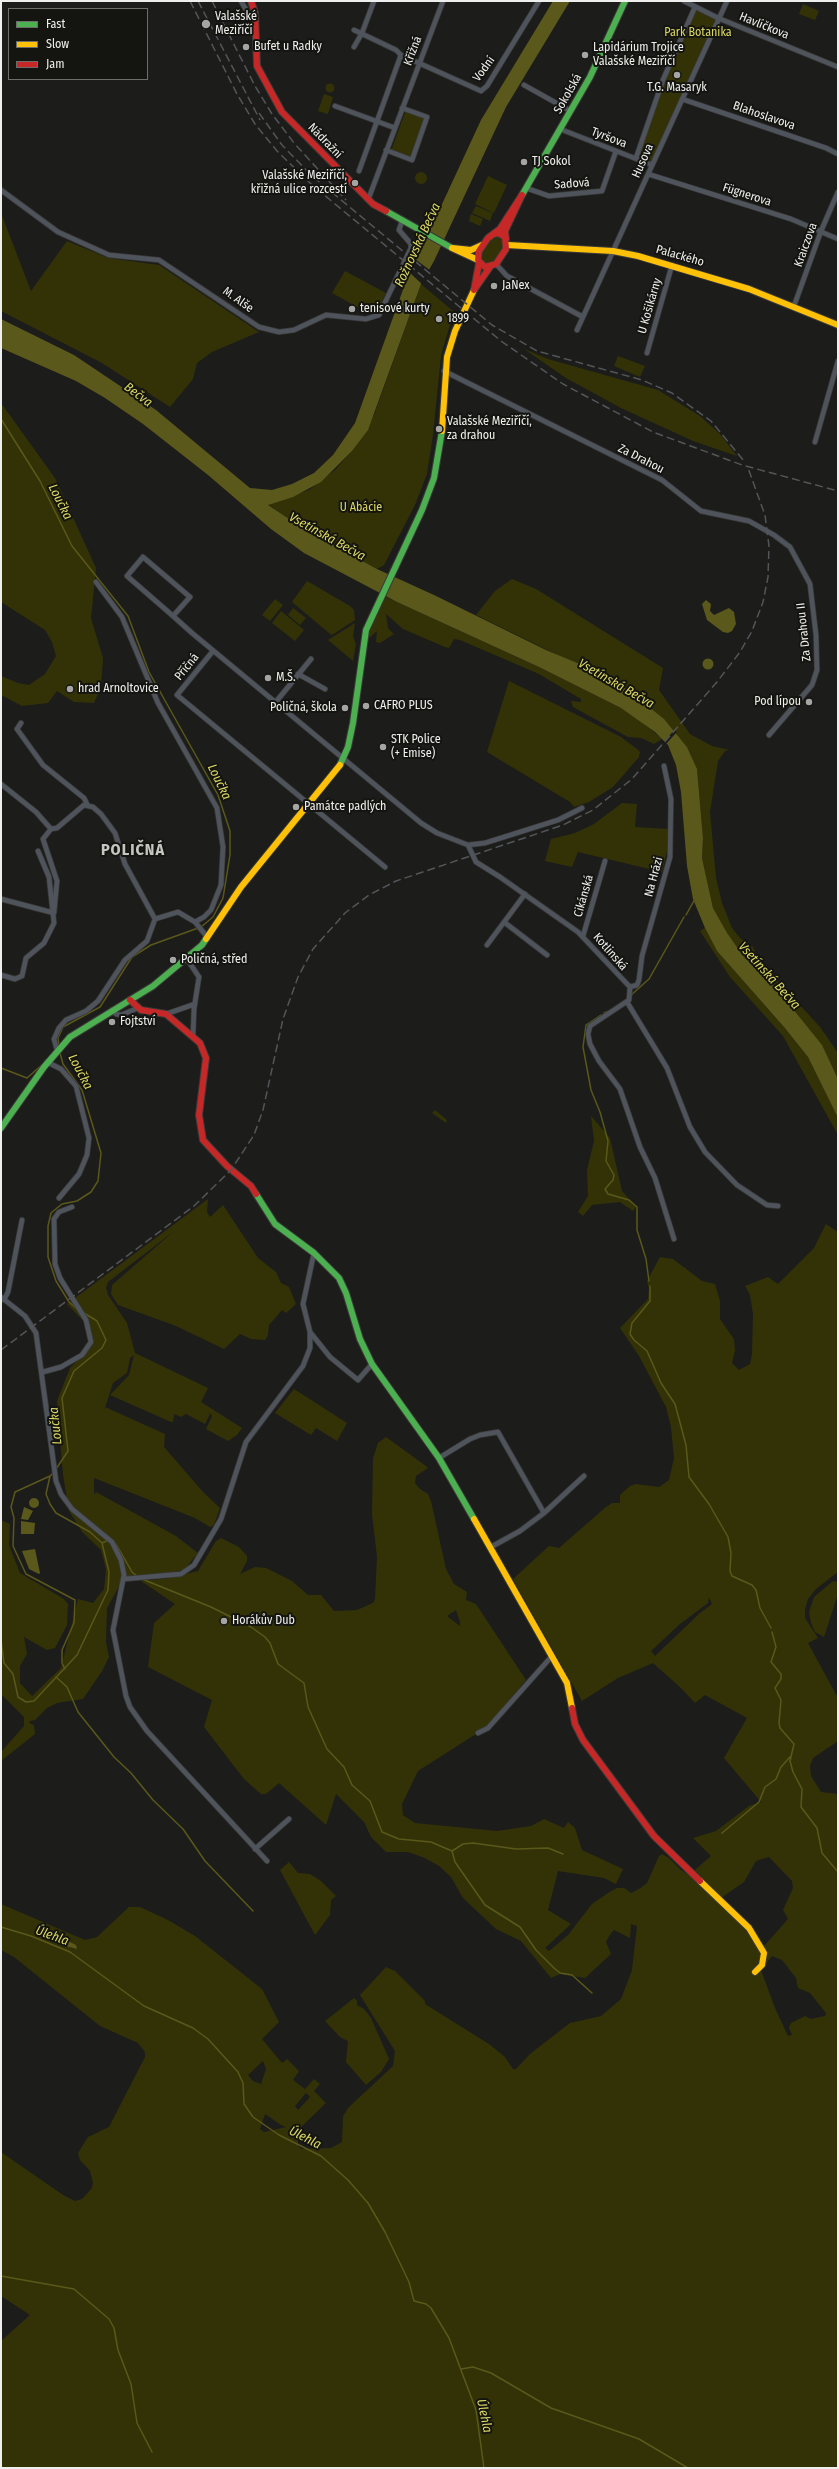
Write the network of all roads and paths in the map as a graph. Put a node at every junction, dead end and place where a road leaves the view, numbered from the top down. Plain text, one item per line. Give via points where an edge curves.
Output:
1 (241, 1) edge
2 (251, 1) edge
3 (374, 1) edge
4 (443, 1) edge
5 (539, 1) edge
6 (625, 1) edge
7 (684, 1) edge
8 (727, 1) edge
9 (695, 6) junction
10 (718, 18) junction
11 (256, 27) junction
12 (354, 30) dead end
13 (362, 33) junction
14 (354, 47) dead end
15 (401, 55) junction
16 (419, 63) junction
17 (838, 67) edge
18 (524, 85) dead end
19 (682, 99) junction
20 (335, 106) dead end
21 (402, 108) junction
22 (567, 109) dead end
23 (378, 122) junction
24 (395, 128) junction
25 (560, 129) junction
26 (386, 150) junction
27 (616, 151) junction
28 (838, 154) edge
29 (636, 158) junction
30 (652, 165) junction
31 (359, 170) dead end
32 (648, 174) junction
33 (526, 188) junction
34 (1, 190) edge
35 (838, 192) edge
36 (522, 195) junction
37 (368, 200) junction
38 (402, 221) junction
39 (821, 231) junction
40 (494, 234) junction
41 (838, 238) edge
42 (507, 242) junction
43 (483, 244) junction
44 (450, 247) junction
45 (613, 251) junction
46 (479, 261) junction
47 (672, 265) junction
48 (493, 266) junction
49 (474, 290) junction
50 (794, 306) junction
51 (583, 317) junction
52 (834, 325) edge
53 (577, 330) dead end
54 (647, 353) dead end
55 (838, 361) edge
56 (444, 371) junction
57 (815, 442) dead end
58 (809, 581) joint
59 (96, 582) dead end
60 (173, 616) junction
61 (213, 651) junction
62 (311, 658) dead end
63 (298, 674) junction
64 (325, 689) dead end
65 (275, 702) junction
66 (21, 723) dead end
67 (768, 736) dead end
68 (344, 759) junction
69 (664, 766) dead end
70 (1, 784) edge
71 (87, 804) junction
72 (310, 804) junction
73 (582, 808) dead end
74 (51, 829) junction
75 (468, 845) junction
76 (38, 851) dead end
77 (605, 861) dead end
78 (385, 867) dead end
79 (525, 894) junction
80 (1, 899) edge
81 (54, 913) junction
82 (155, 919) junction
83 (504, 922) junction
84 (196, 924) junction
85 (583, 936) junction
86 (208, 938) junction
87 (487, 945) dead end
88 (547, 955) dead end
89 (187, 959) junction
90 (1, 975) edge
91 (630, 987) junction
92 (130, 1000) junction
93 (627, 1002) junction
94 (195, 1004) junction
95 (138, 1008) junction
96 (112, 1010) junction
97 (166, 1014) junction
98 (193, 1036) junction
99 (57, 1050) junction
100 (47, 1062) junction
101 (1, 1128) edge
102 (59, 1198) dead end
103 (778, 1206) dead end
104 (72, 1207) dead end
105 (22, 1220) dead end
106 (674, 1239) dead end
107 (314, 1253) junction
108 (3, 1298) edge
109 (310, 1332) junction
110 (372, 1364) junction
111 (43, 1372) junction
112 (439, 1458) junction
113 (584, 1476) dead end
114 (544, 1512) junction
115 (491, 1547) junction
116 (124, 1579) junction
117 (552, 1656) junction
118 (478, 1733) dead end
119 (289, 1819) dead end
120 (255, 1849) junction
121 (267, 1861) dead end
122 (755, 1972) dead end

1 - 11 street
2 - 11 street, Nádražní
3 - 13 street
4 - 16 street, Křižná
5 - 16 street, Vodní via 484,90 474,89
6 - 25 street, Sokolská via 596,66
7 - 9 street, Havlíčkova
8 - 10 street, Husova
9 - 10 street, Havlíčkova
9 - 29 street via 663,80
10 - 17 street, Havlíčkova
10 - 19 street, Husova
11 - 37 street, Nádražní via 258,66 270,93 290,120
12 - 13 street
13 - 14 street
13 - 15 street
15 - 16 street
15 - 23 street
16 - 21 street, Křižná
18 - 22 street
19 - 28 street, Blahoslavova
19 - 30 street, Husova
20 - 23 street
21 - 24 street, Křižná
21 - 26 street via 427,117 412,160
23 - 24 street
23 - 31 street
24 - 26 street, Křižná
25 - 27 street, Tyršova
25 - 33 street, Sokolská
26 - 37 street, Křižná
27 - 29 street, Tyršova
27 - 33 street, Sadová via 602,191 549,196
29 - 30 street, Tyršova
30 - 32 street, Husova
32 - 39 street, Fügnerova
32 - 45 street, Husova
33 - 36 street, Sokolská
34 - 38 street, M. Alše via 58,232 108,255 159,260 259,327 279,332 294,330 326,315 338,314 366,319 379,315 411,248 399,230
35 - 39 street, Kraiczova
36 - 40 street, Sokolská via 503,225
36 - 42 street, Sokolská via 506,231
37 - 38 street, Nádražní
38 - 44 street, Nádražní
39 - 41 street, Fügnerova
39 - 50 street, Kraiczova
40 - 42 street via 501,234
40 - 43 street, Sokolská
42 - 45 street, Palackého
42 - 48 street, Sokolská via 503,256
43 - 44 street, Nádražní via 471,250
43 - 46 street, Sokolská via 478,254
44 - 46 street, Nádražní
45 - 47 street, Palackého
45 - 51 street, Husova
46 - 48 street via 483,266
46 - 49 street, Sokolská
47 - 50 street, Palackého
47 - 54 street, U Košikárny
48 - 49 street, Sokolská
48 - 51 street
49 - 56 street, Sokolská via 458,324
50 - 52 street, Palackého
51 - 53 street, Husova
55 - 57 street
56 - 58 street, Za Drahou via 662,480 701,511 744,519 768,530 790,547
56 - 68 street via 442,432 434,478 365,635 353,723
58 - 67 street, Za Drahou II via 817,643 816,678
59 - 84 street via 122,617 158,703 216,808 223,847 221,886 211,910
60 - 60 street via 127,576 143,557 190,597
60 - 61 street
61 - 65 street
61 - 72 street, Příčná via 178,695
62 - 63 street
63 - 64 street
63 - 65 street
65 - 68 street
66 - 71 street via 17,729 43,765 84,798
68 - 72 street
68 - 75 street via 425,826
69 - 91 street, Na Hrázi via 671,799 670,857 642,956 639,980 636,985
70 - 74 street via 36,812
71 - 74 street via 80,807 57,828
71 - 82 street via 101,814 115,833 125,864
72 - 78 street
72 - 86 street via 241,886
73 - 75 street via 558,820 485,843
74 - 81 street via 43,839 57,881
75 - 79 street, Kotlinská via 476,862
76 - 81 street via 49,877
77 - 85 street, Cikánská
79 - 83 street
79 - 85 street, Kotlinská
80 - 81 street
81 - 90 street via 54,923 50,932 44,943 26,958 22,976 15,979
82 - 84 street via 180,912
82 - 99 street via 147,941 126,960 98,1001 86,1011 66,1020 59,1028 54,1042
83 - 87 street
83 - 88 street
84 - 86 street
85 - 91 street, Kotlinská
86 - 89 street
89 - 92 street
89 - 94 street via 199,977
91 - 93 street, Kotlinská via 631,995
92 - 95 street
92 - 96 street
93 - 103 street via 667,1068 696,1138 719,1168 747,1192 768,1204
93 - 106 street, Kotlinská via 590,1026 590,1044 620,1089 640,1147 655,1178
94 - 97 street
94 - 98 street
95 - 96 street via 121,1015
95 - 97 street
96 - 99 street via 79,1030
97 - 98 street
98 - 107 street via 200,1043 206,1058 199,1115 203,1140 227,1166 251,1186 275,1224
99 - 100 street
100 - 101 street
100 - 102 street via 61,1069 76,1086 89,1138 87,1155 79,1174
104 - 111 street via 59,1212 54,1219 55,1264 60,1278 86,1320 91,1342 82,1355 61,1367
105 - 108 street via 8,1292
107 - 109 street via 303,1304
107 - 110 street via 339,1278 360,1339
108 - 111 street via 25,1316 34,1328
109 - 110 street via 330,1357 358,1380
109 - 116 street via 310,1348 303,1366 246,1442 221,1519 194,1565 177,1575
110 - 112 street
111 - 116 street via 56,1481 61,1494 72,1509 116,1546 123,1566
112 - 114 street via 475,1437 498,1432
112 - 115 street
113 - 114 street
114 - 115 street via 520,1531
115 - 117 street
116 - 120 street via 113,1630 130,1707 147,1731
117 - 118 street via 488,1728
117 - 122 street via 567,1683 575,1724 583,1740 654,1836 749,1928 764,1953 762,1965
119 - 120 street
120 - 121 street

